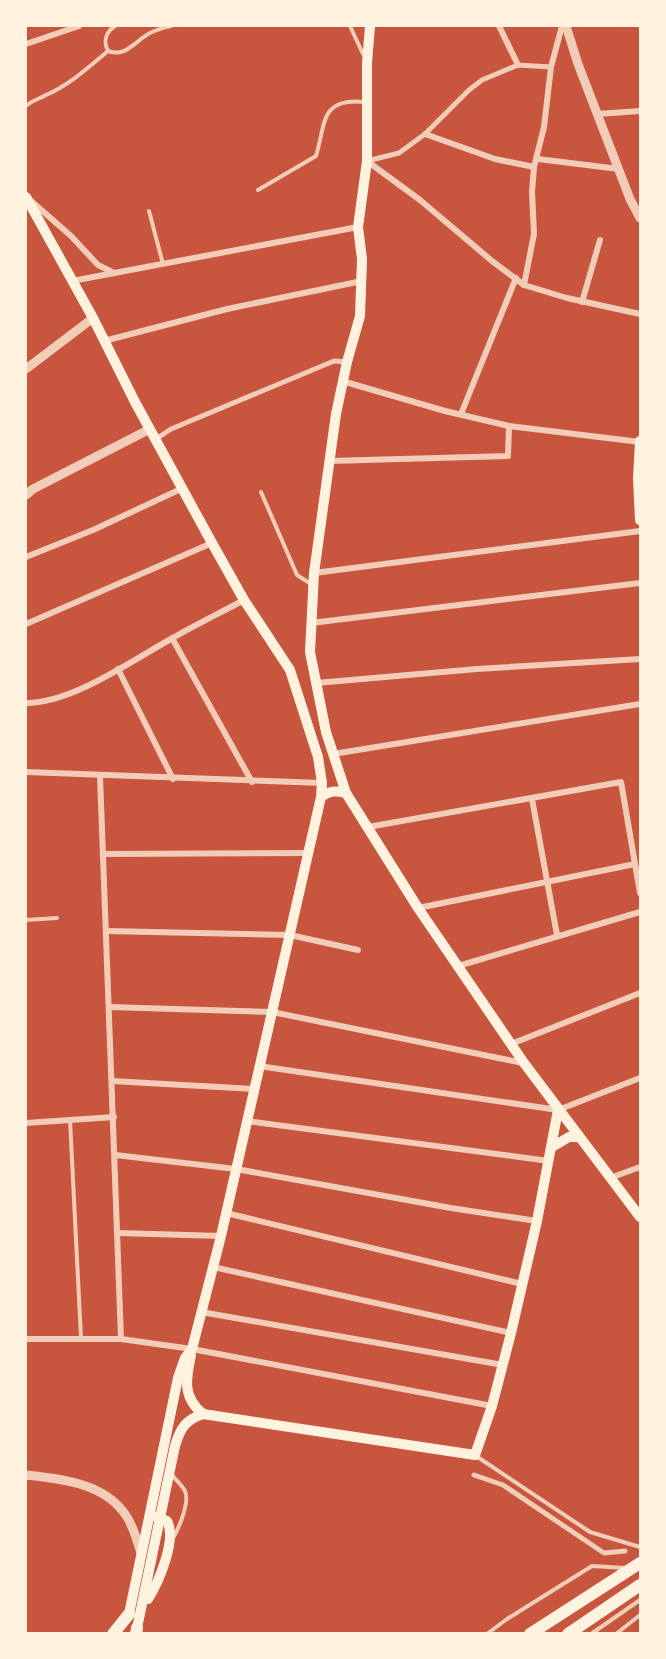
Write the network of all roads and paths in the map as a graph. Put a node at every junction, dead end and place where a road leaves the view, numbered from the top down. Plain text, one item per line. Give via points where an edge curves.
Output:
1 (79, 26) edge
2 (115, 26) edge
3 (171, 26) edge
4 (350, 26) edge
5 (370, 26) edge
6 (499, 26) edge
7 (564, 26) edge
8 (26, 44) edge
9 (108, 51) junction
10 (367, 63) junction
11 (518, 65) junction
12 (551, 67) junction
13 (367, 102) junction
14 (26, 105) edge
15 (640, 111) edge
16 (597, 114) junction
17 (425, 134) junction
18 (538, 159) junction
19 (367, 161) junction
20 (534, 167) junction
21 (619, 169) junction
22 (258, 190) dead end
23 (26, 196) edge
24 (149, 210) dead end
25 (640, 219) edge
26 (358, 227) junction
27 (600, 240) dead end
28 (163, 264) junction
29 (114, 273) junction
30 (516, 278) junction
31 (72, 281) junction
32 (362, 281) junction
33 (524, 285) junction
34 (582, 302) junction
35 (640, 314) edge
36 (93, 318) junction
37 (104, 341) junction
38 (347, 362) junction
39 (26, 369) edge
40 (342, 381) junction
41 (461, 414) junction
42 (509, 426) junction
43 (153, 434) junction
44 (640, 441) edge
45 (640, 456) edge
46 (328, 461) junction
47 (183, 488) junction
48 (261, 492) dead end
49 (26, 495) edge
50 (640, 520) edge
51 (640, 531) edge
52 (212, 543) junction
53 (26, 557) edge
54 (314, 573) junction
55 (640, 583) edge
56 (313, 585) junction
57 (244, 600) junction
58 (311, 623) junction
59 (26, 624) edge
60 (172, 638) junction
61 (640, 659) edge
62 (118, 669) junction
63 (316, 683) junction
64 (26, 703) edge
65 (640, 704) edge
66 (333, 754) junction
67 (26, 772) edge
68 (100, 776) junction
69 (173, 779) junction
70 (252, 782) junction
71 (322, 783) junction
72 (346, 793) junction
73 (321, 796) junction
74 (532, 799) junction
75 (368, 827) junction
76 (103, 854) junction
77 (307, 854) junction
78 (635, 864) junction
79 (546, 880) junction
80 (640, 892) edge
81 (418, 908) junction
82 (640, 912) edge
83 (57, 918) dead end
84 (26, 920) edge
85 (106, 931) junction
86 (290, 935) junction
87 (557, 935) junction
88 (358, 950) dead end
89 (458, 966) junction
90 (640, 993) edge
91 (109, 1007) junction
92 (272, 1012) junction
93 (511, 1044) junction
94 (524, 1063) junction
95 (259, 1066) junction
96 (640, 1078) edge
97 (112, 1081) junction
98 (254, 1089) junction
99 (558, 1110) junction
100 (114, 1117) junction
101 (70, 1120) junction
102 (246, 1121) junction
103 (26, 1123) edge
104 (579, 1137) junction
105 (552, 1147) junction
106 (115, 1155) junction
107 (549, 1161) junction
108 (640, 1167) edge
109 (236, 1169) junction
110 (610, 1178) junction
111 (226, 1212) junction
112 (640, 1217) edge
113 (537, 1221) junction
114 (118, 1233) junction
115 (221, 1236) junction
116 (213, 1267) junction
117 (522, 1284) junction
118 (201, 1312) junction
119 (511, 1333) junction
120 (81, 1338) junction
121 (121, 1339) junction
122 (26, 1340) edge
123 (192, 1348) junction
124 (503, 1365) junction
125 (492, 1406) junction
126 (203, 1414) junction
127 (476, 1455) junction
128 (171, 1470) junction
129 (26, 1475) edge
130 (474, 1475) dead end
131 (161, 1518) junction
132 (147, 1520) junction
133 (169, 1544) junction
134 (640, 1547) edge
135 (625, 1551) dead end
136 (141, 1553) junction
137 (636, 1566) edge
138 (640, 1585) edge
139 (640, 1600) edge
140 (142, 1606) junction
141 (129, 1614) junction
142 (640, 1615) edge
143 (137, 1632) edge
144 (113, 1634) edge
145 (125, 1634) edge
146 (487, 1634) edge
147 (530, 1634) edge
148 (568, 1634) edge
149 (591, 1634) edge
150 (616, 1634) edge

1 - 8 street
2 - 9 lane via 106,35 104,45
3 - 9 lane via 152,32 125,51
4 - 10 lane
5 - 10 main road
6 - 11 street
7 - 12 street
7 - 16 street
9 - 14 lane via 68,82
10 - 13 main road
11 - 12 street
11 - 17 street via 482,80
12 - 18 street
13 - 19 main road
13 - 22 lane via 348,100 330,109 316,156
15 - 16 street
16 - 21 street
17 - 19 street via 399,153
17 - 20 street via 495,159
18 - 20 street
18 - 21 street
19 - 26 main road
19 - 30 street
20 - 33 street via 534,234
21 - 25 street
23 - 29 street via 98,265
23 - 31 main road
24 - 28 lane
26 - 28 street
26 - 32 main road
27 - 34 street
28 - 29 street
29 - 31 street
30 - 33 street
30 - 41 street
31 - 36 main road
32 - 37 street via 227,309
32 - 38 main road via 358,322
33 - 34 street
34 - 35 street
36 - 37 main road
36 - 39 street
37 - 43 main road
38 - 40 main road
38 - 43 street via 334,361
40 - 41 street
40 - 46 main road
41 - 42 street
42 - 44 street
42 - 46 street via 508,456
43 - 47 main road
43 - 49 street
44 - 45 main road
45 - 50 main road
46 - 54 main road
47 - 52 main road
47 - 53 street
48 - 56 lane via 297,575
51 - 54 street
52 - 57 main road
52 - 59 street
54 - 56 main road
55 - 58 street
56 - 58 main road
57 - 60 street
57 - 71 main road via 290,670 318,757
58 - 63 main road via 310,652
60 - 62 street
60 - 70 street
61 - 63 street
62 - 64 street via 74,691 39,703
62 - 69 street
63 - 66 main road
65 - 66 street
66 - 72 main road
67 - 68 street
68 - 69 street
68 - 76 street
69 - 70 street
70 - 71 street
71 - 73 main road
72 - 73 main road via 337,790
72 - 75 main road
73 - 77 main road
74 - 75 street
74 - 78 street via 621,782
74 - 79 street
75 - 81 main road
76 - 77 street
76 - 85 street
77 - 86 main road
78 - 79 street
78 - 80 street
79 - 81 street
79 - 87 street
81 - 89 main road
82 - 87 street
83 - 84 lane
85 - 86 street
85 - 91 street
86 - 88 street
86 - 92 main road
87 - 89 street
89 - 93 main road
90 - 93 street
91 - 92 street
91 - 97 street
92 - 94 street
92 - 95 main road
93 - 94 main road
94 - 99 main road
95 - 98 main road
95 - 99 street
96 - 99 street
97 - 98 street
97 - 100 street
98 - 102 main road
99 - 104 main road
99 - 105 main road
100 - 101 street
100 - 106 street
101 - 103 street
101 - 120 lane
102 - 107 street
102 - 109 main road
104 - 105 main road via 569,1137
104 - 110 main road
105 - 107 main road
106 - 109 street
106 - 114 street
107 - 113 main road
108 - 110 street
109 - 111 main road
109 - 113 street
110 - 112 main road
111 - 115 main road
111 - 117 street
113 - 117 main road
114 - 115 street
114 - 121 street
115 - 116 main road
116 - 118 main road
116 - 119 street
117 - 119 main road
118 - 123 main road
118 - 124 street
119 - 124 main road
120 - 121 street
120 - 122 street
121 - 123 street
123 - 125 street
123 - 126 main road via 187,1391
123 - 132 main road via 177,1378
124 - 125 main road
125 - 127 main road
126 - 127 main road
126 - 128 main road via 182,1426
127 - 134 lane via 590,1532
128 - 131 main road
128 - 133 lane via 186,1497 180,1526
129 - 136 street via 70,1481 104,1495 125,1514
130 - 135 street via 503,1485 604,1553
131 - 132 main road
131 - 133 main road via 170,1527
131 - 140 main road
132 - 136 main road
133 - 140 main road via 158,1578
136 - 141 main road
137 - 146 lane via 592,1566
137 - 147 main road
138 - 148 main road
139 - 149 lane
140 - 143 main road
141 - 144 main road
141 - 145 main road
142 - 150 lane

